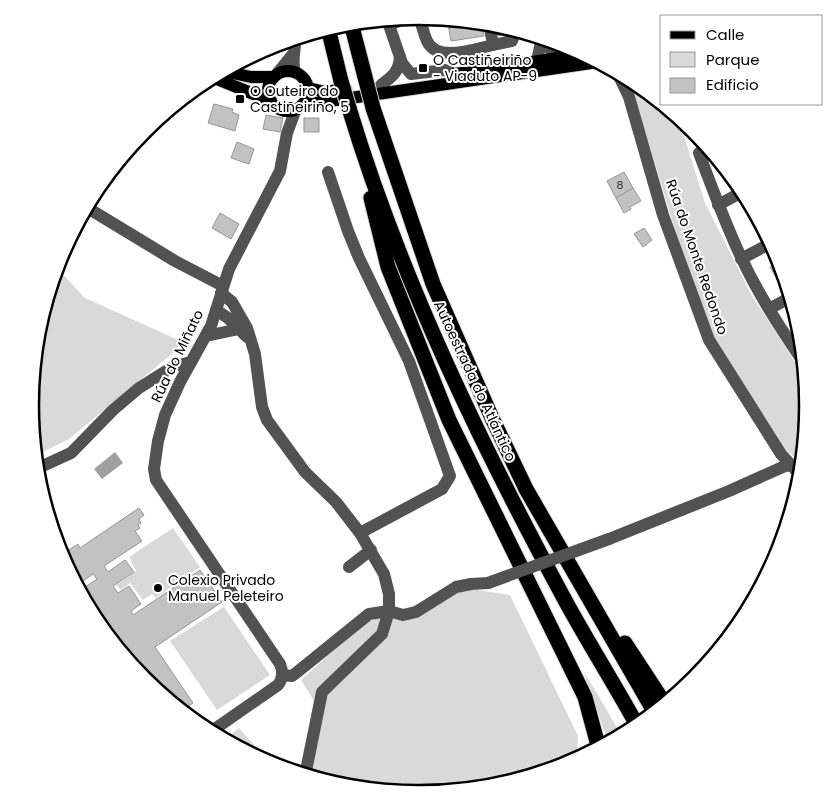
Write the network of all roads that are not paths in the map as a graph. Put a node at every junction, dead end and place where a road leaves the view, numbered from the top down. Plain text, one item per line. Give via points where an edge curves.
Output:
1 (422, 25) edge
2 (389, 26) edge
3 (352, 31) edge
4 (489, 31) edge
5 (330, 36) edge
6 (541, 45) edge
7 (295, 46) edge
8 (549, 48) edge
9 (562, 53) edge
10 (293, 54) junction
11 (554, 54) junction
12 (538, 56) junction
13 (570, 56) edge
14 (400, 58) junction
15 (586, 64) edge
16 (482, 70) junction
17 (295, 72) junction
18 (234, 73) edge
19 (411, 74) junction
20 (454, 74) junction
21 (275, 76) junction
22 (221, 81) edge
23 (385, 82) junction
24 (622, 84) edge
25 (308, 88) junction
26 (271, 100) junction
27 (299, 107) junction
28 (283, 110) junction
29 (350, 112) junction
30 (288, 133) junction
31 (704, 154) edge
32 (328, 172) dead end
33 (736, 195) edge
34 (718, 205) junction
35 (92, 210) edge
36 (764, 246) edge
37 (742, 258) junction
38 (222, 289) junction
39 (785, 300) edge
40 (769, 309) junction
41 (216, 310) junction
42 (239, 329) junction
43 (206, 336) junction
44 (250, 340) junction
45 (460, 344) junction
46 (795, 347) edge
47 (191, 362) junction
48 (795, 463) edge
49 (44, 465) edge
50 (794, 465) edge
51 (360, 533) junction
52 (371, 550) junction
53 (349, 567) dead end
54 (389, 611) junction
55 (282, 675) junction
56 (662, 698) edge
57 (651, 707) edge
58 (634, 719) edge
59 (216, 727) edge
60 (597, 742) edge
61 (306, 769) edge

1 - 4 street via 432,48 444,54
2 - 14 street
3 - 45 highway, Autoestrada do Atlántico, bridge via 373,108 433,284
5 - 29 highway, Autoestrada do Atlántico, bridge
6 - 12 street
7 - 10 street
8 - 11 street
9 - 11 street
10 - 17 street
10 - 21 street
11 - 12 street
12 - 16 street via 498,62
13 - 16 main road
14 - 19 street
14 - 23 street via 396,73
15 - 27 main road
16 - 20 main road
17 - 21 main road
17 - 25 main road via 304,78
18 - 21 main road
19 - 20 street via 445,70
19 - 23 street
20 - 23 main road
21 - 26 main road via 269,91
22 - 26 main road
23 - 25 main road via 331,92
24 - 48 street, Rúa do Monte Redondo via 633,107 663,214 704,329 781,454
25 - 27 main road via 308,94
26 - 28 main road
27 - 28 main road
27 - 30 street, Rúa do Miñato
28 - 30 street, Rúa do Miñato
29 - 58 highway, Autoestrada do Atlántico via 399,252 460,393 567,604
29 - 60 highway via 388,267 449,420 585,697
30 - 38 street, Rúa do Miñato via 276,179 229,269
31 - 34 street
32 - 51 street via 356,249 409,361 450,476 442,489
33 - 34 street
34 - 37 street
35 - 38 street
36 - 37 street
37 - 40 street
38 - 41 street, Rúa do Miñato
38 - 44 street via 245,323
39 - 40 street
40 - 46 street
41 - 42 street
41 - 43 street, Rúa do Miñato
42 - 43 street
42 - 44 street
43 - 47 street, Rúa do Miñato
44 - 51 street via 267,420 305,472 336,502
45 - 56 highway via 547,511 602,606
45 - 57 highway, Autoestrada do Atlántico via 526,489
47 - 49 street via 174,366 139,388 71,453
47 - 55 street, Rúa do Miñato via 165,415 154,469 156,480 280,664
50 - 54 street, bridge via 609,539 488,583 456,587 410,615
51 - 52 street
52 - 53 street
52 - 54 street via 387,584
54 - 55 street via 369,614 292,676
54 - 61 street via 382,634 322,692
55 - 59 street via 278,685

